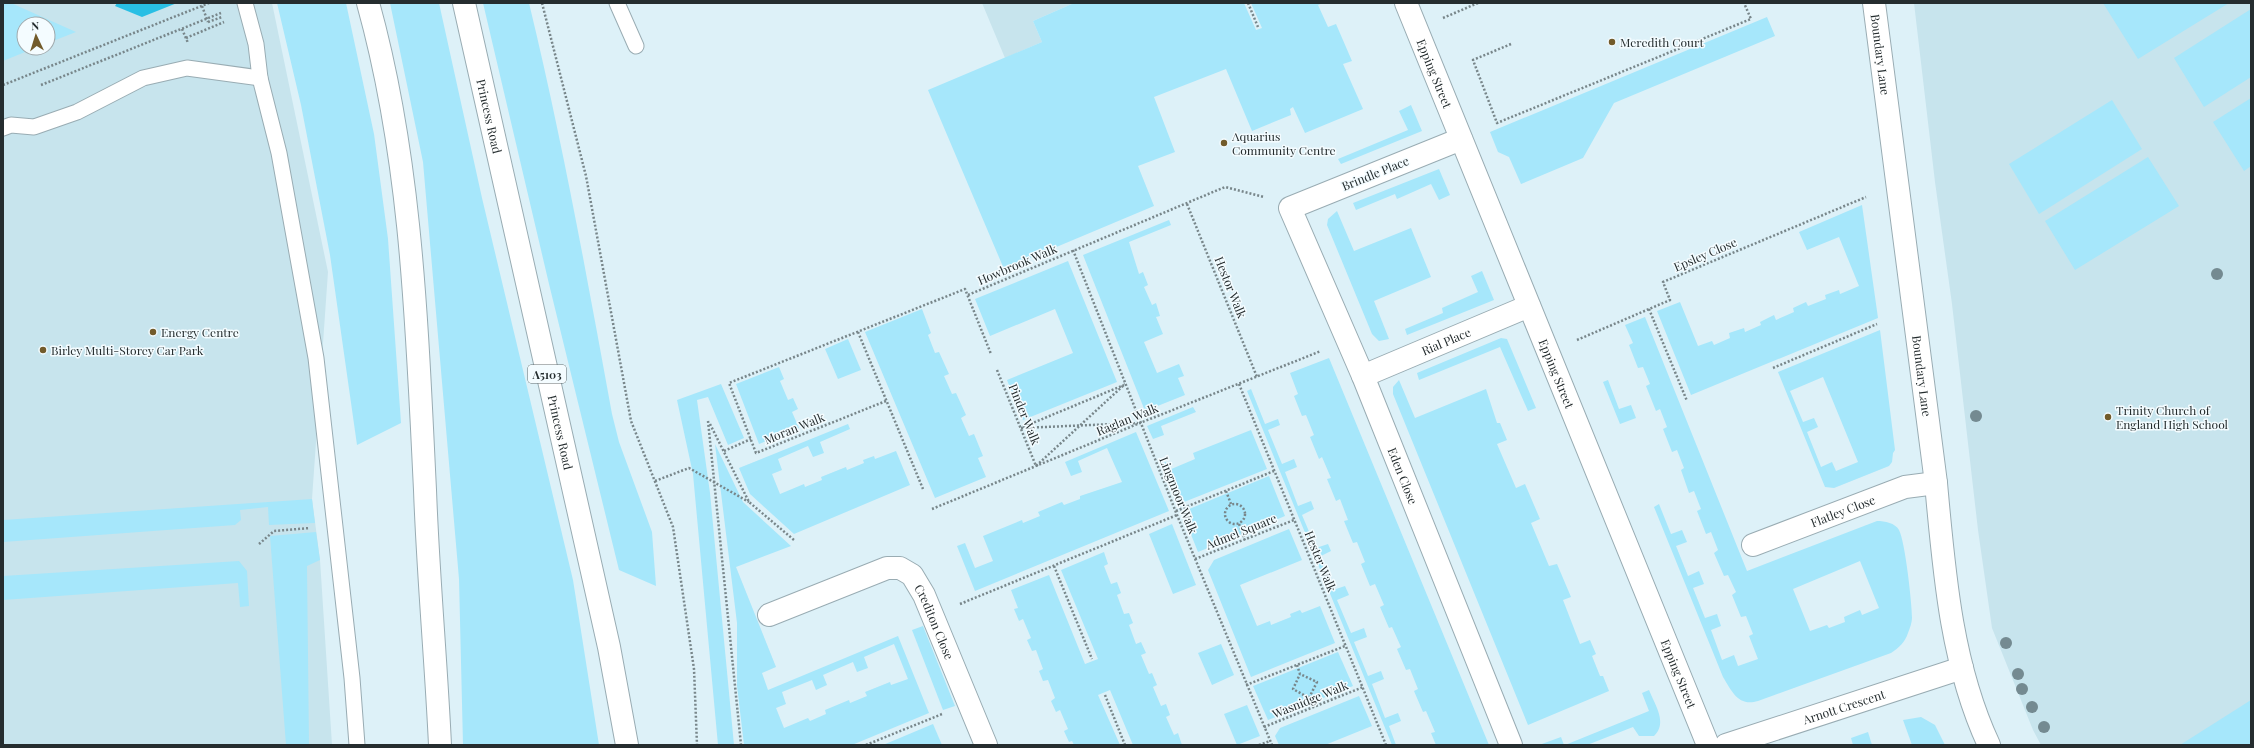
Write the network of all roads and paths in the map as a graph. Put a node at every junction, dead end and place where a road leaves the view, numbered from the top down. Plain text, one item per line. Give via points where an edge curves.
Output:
1 (209, 3) edge
2 (245, 3) edge
3 (368, 3) edge
4 (464, 3) edge
5 (542, 3) edge
6 (616, 3) edge
7 (1248, 3) edge
8 (1406, 3) edge
9 (1478, 3) edge
10 (1744, 3) edge
11 (1874, 3) edge
12 (202, 6) junction
13 (226, 15) dead end
14 (227, 21) dead end
15 (1437, 21) dead end
16 (1258, 27) dead end
17 (182, 29) junction
18 (186, 38) junction
19 (189, 44) dead end
20 (1512, 44) dead end
21 (636, 46) dead end
22 (260, 78) junction
23 (3, 85) edge
24 (41, 85) dead end
25 (7, 127) edge
26 (1460, 139) junction
27 (1866, 197) dead end
28 (1270, 198) dead end
29 (1188, 204) junction
30 (1290, 208) joint
31 (1073, 250) junction
32 (968, 295) junction
33 (1529, 306) junction
34 (1648, 309) junction
35 (1877, 324) dead end
36 (858, 332) junction
37 (1577, 340) dead end
38 (1323, 350) dead end
39 (991, 354) dead end
40 (1772, 368) dead end
41 (997, 370) dead end
42 (1363, 376) junction
43 (1258, 377) junction
44 (1126, 384) junction
45 (1239, 384) junction
46 (886, 401) junction
47 (1687, 402) dead end
48 (1140, 423) junction
49 (1081, 425) junction
50 (1020, 428) junction
51 (751, 439) junction
52 (724, 450) junction
53 (1036, 466) junction
54 (1274, 472) junction
55 (655, 480) junction
56 (714, 483) junction
57 (1936, 483) junction
58 (923, 489) dead end
59 (1226, 491) junction
60 (750, 502) junction
61 (1231, 504) junction
62 (932, 508) dead end
63 (1176, 511) junction
64 (1177, 515) junction
65 (1294, 520) junction
66 (1239, 524) junction
67 (312, 527) dead end
68 (794, 540) dead end
69 (1245, 540) junction
70 (259, 544) dead end
71 (1753, 545) dead end
72 (1195, 559) junction
73 (1054, 566) junction
74 (959, 605) dead end
75 (769, 615) dead end
76 (1345, 646) junction
77 (1092, 659) dead end
78 (1297, 665) junction
79 (1962, 668) junction
80 (1300, 674) junction
81 (1246, 685) junction
82 (1363, 687) junction
83 (1105, 695) dead end
84 (1309, 698) junction
85 (969, 703) junction
86 (1314, 707) junction
87 (1264, 727) junction
88 (1270, 741) junction
89 (356, 745) edge
90 (440, 745) edge
91 (626, 745) edge
92 (697, 745) edge
93 (741, 745) edge
94 (866, 745) edge
95 (986, 745) edge
96 (1125, 745) edge
97 (1259, 745) edge
98 (1272, 745) edge
99 (1386, 745) edge
100 (1511, 745) edge
101 (1708, 745) edge
102 (1726, 745) edge
103 (1989, 745) edge

1 - 12 path
2 - 17 path
2 - 22 lane via 256,44
3 - 90 main road via 392,107 408,227
4 - 91 main road, Princess Road / A5103 via 610,648
5 - 55 path via 586,176 631,421
6 - 21 lane
7 - 16 path
8 - 26 main road, Epping Street
9 - 15 path
10 - 20 path via 1751,19 1497,122 1473,60
11 - 57 main road, Boundary Lane
12 - 13 path, bridge via 208,22
12 - 23 path
14 - 18 path
17 - 18 path
17 - 24 path
18 - 19 path
22 - 25 lane via 187,68 143,78 77,112 34,127
22 - 89 lane via 279,153 316,358 352,678
26 - 30 main road, Brindle Place
26 - 33 main road, Epping Street
27 - 34 path, Epsley Close via 1663,282 1670,300
28 - 29 path, Howbrook Walk via 1225,187
29 - 31 path, Howbrook Walk
29 - 43 path, Hestor Walk
30 - 42 main road, Eden Close
31 - 32 path, Howbrook Walk
31 - 44 path, Lingmoor Walk
32 - 36 path via 965,289
32 - 39 path
33 - 42 main road, Rial Place
33 - 101 main road, Epping Street
34 - 37 path, Epsley Close
34 - 47 path
35 - 40 path
36 - 46 path
36 - 51 path, Moran Walk via 729,383
38 - 43 path, Raglan Walk
41 - 50 path, Pinder Walk
42 - 100 main road, Eden Close
43 - 45 path, Raglan Walk
44 - 48 path, Lingmoor Walk
44 - 49 path
44 - 50 path
45 - 48 path, Raglan Walk
45 - 54 path, Hester Walk
46 - 51 path, Moran Walk via 756,453
46 - 58 path
48 - 49 path
48 - 53 path, Raglan Walk
48 - 63 path, Lingmoor Walk
49 - 50 path
49 - 53 path
50 - 53 path, Pinder Walk
51 - 52 path
52 - 56 path via 708,421
52 - 60 path
53 - 62 path, Raglan Walk
54 - 59 path
54 - 65 path, Hester Walk
55 - 56 path via 689,468
55 - 92 path via 673,527 694,669
56 - 60 path
56 - 93 path
57 - 71 main road, Flatley Close via 1905,487
57 - 79 main road, Boundary Lane via 1944,563
59 - 61 path
59 - 63 path
60 - 68 path
61 - 66 path via 1226,509 1226,519 1232,524
61 - 66 path via 1238,504 1245,510 1246,517
63 - 64 path, Lingmoor Walk
64 - 72 path, Lingmoor Walk
64 - 73 path
65 - 69 path, Admel Square
65 - 76 path, Hester Walk
66 - 69 path
67 - 70 path via 274,530
69 - 72 path, Admel Square
72 - 81 path, Lingmoor Walk
73 - 74 path
73 - 77 path
75 - 85 main road, Crediton Close via 887,568 900,568 912,575 924,595
76 - 78 path
76 - 82 path, Hester Walk
78 - 80 path
78 - 81 path
79 - 102 main road, Arnott Crescent
79 - 103 main road, Boundary Lane via 1977,721
80 - 84 path via 1293,689
80 - 84 path via 1317,682
81 - 87 path, Lingmoor Walk
82 - 86 path, Wasnidge Walk
82 - 99 path, Hester Walk
83 - 96 path
84 - 86 path
85 - 94 path
85 - 95 main road, Crediton Close
86 - 87 path, Wasnidge Walk
87 - 88 path, Lingmoor Walk
88 - 97 path
88 - 98 path, Lingmoor Walk

